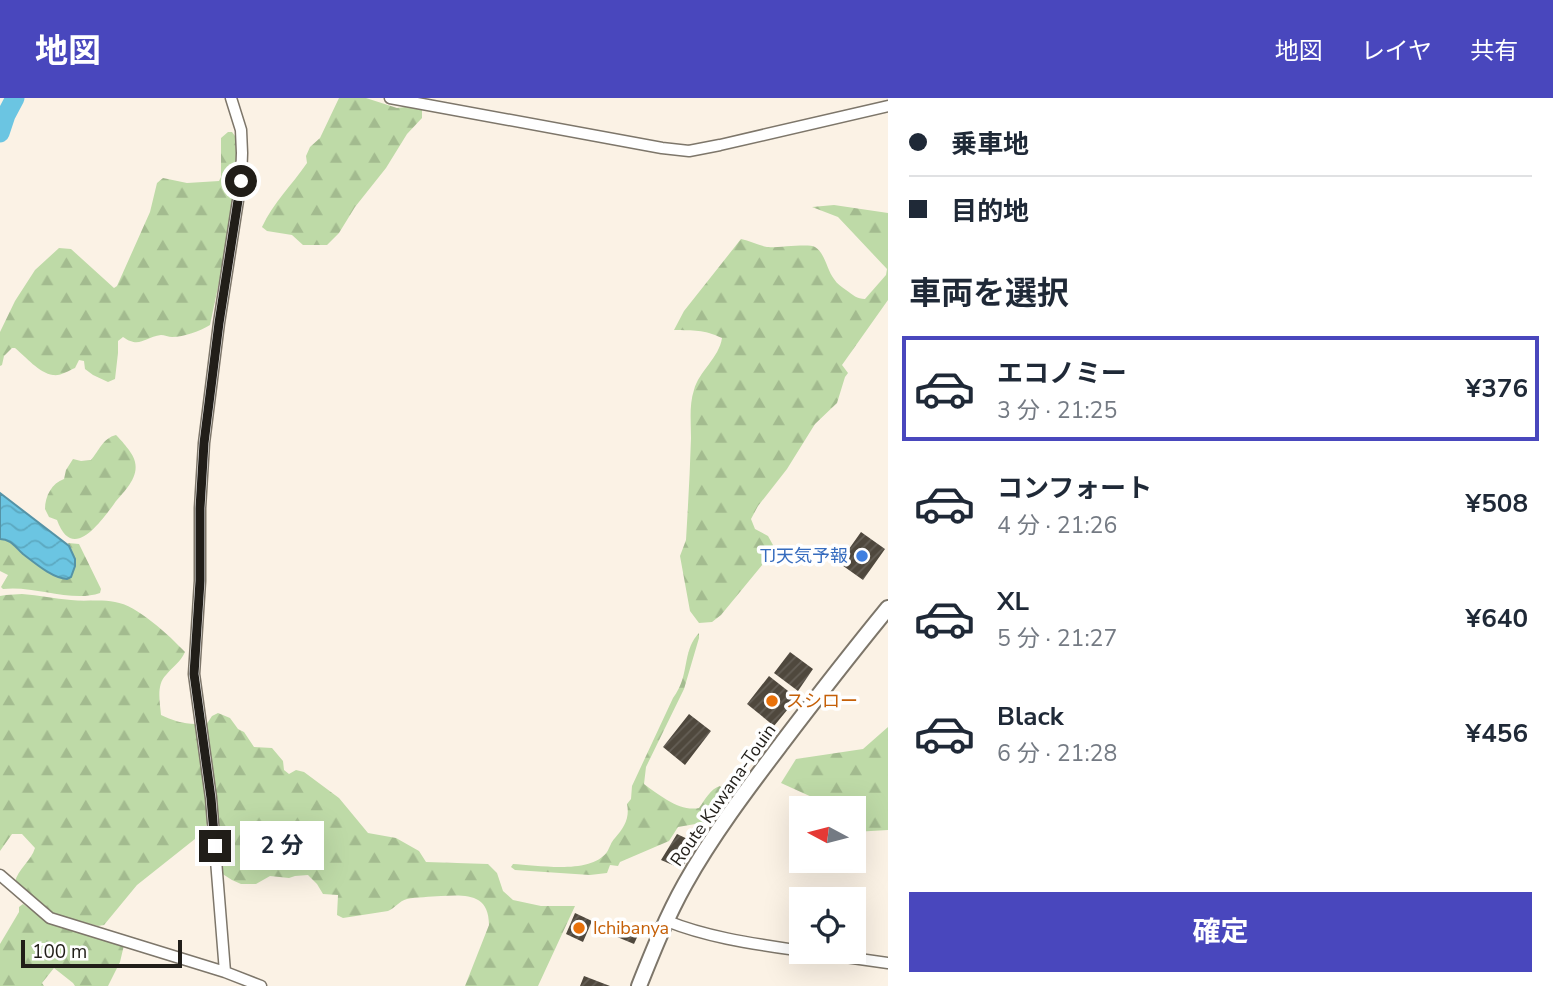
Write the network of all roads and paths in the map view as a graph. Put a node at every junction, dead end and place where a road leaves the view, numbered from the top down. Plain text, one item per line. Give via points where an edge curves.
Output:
1 (231, 98) edge
2 (390, 98) edge
3 (888, 106) edge
4 (888, 608) edge
5 (0, 875) edge
6 (667, 921) junction
7 (789, 949) edge
8 (866, 960) edge
9 (888, 963) edge
10 (225, 972) junction
11 (249, 984) edge
12 (261, 986) edge
13 (639, 986) edge

1 - 10 street via 243,153 204,443 194,674 211,798
2 - 3 street via 689,150
4 - 6 main road, Route Kuwana-Touin via 740,799 685,884
5 - 10 street via 50,918
6 - 7 street
6 - 13 main road, Route Kuwana-Touin
8 - 9 street
10 - 11 street
11 - 12 street

